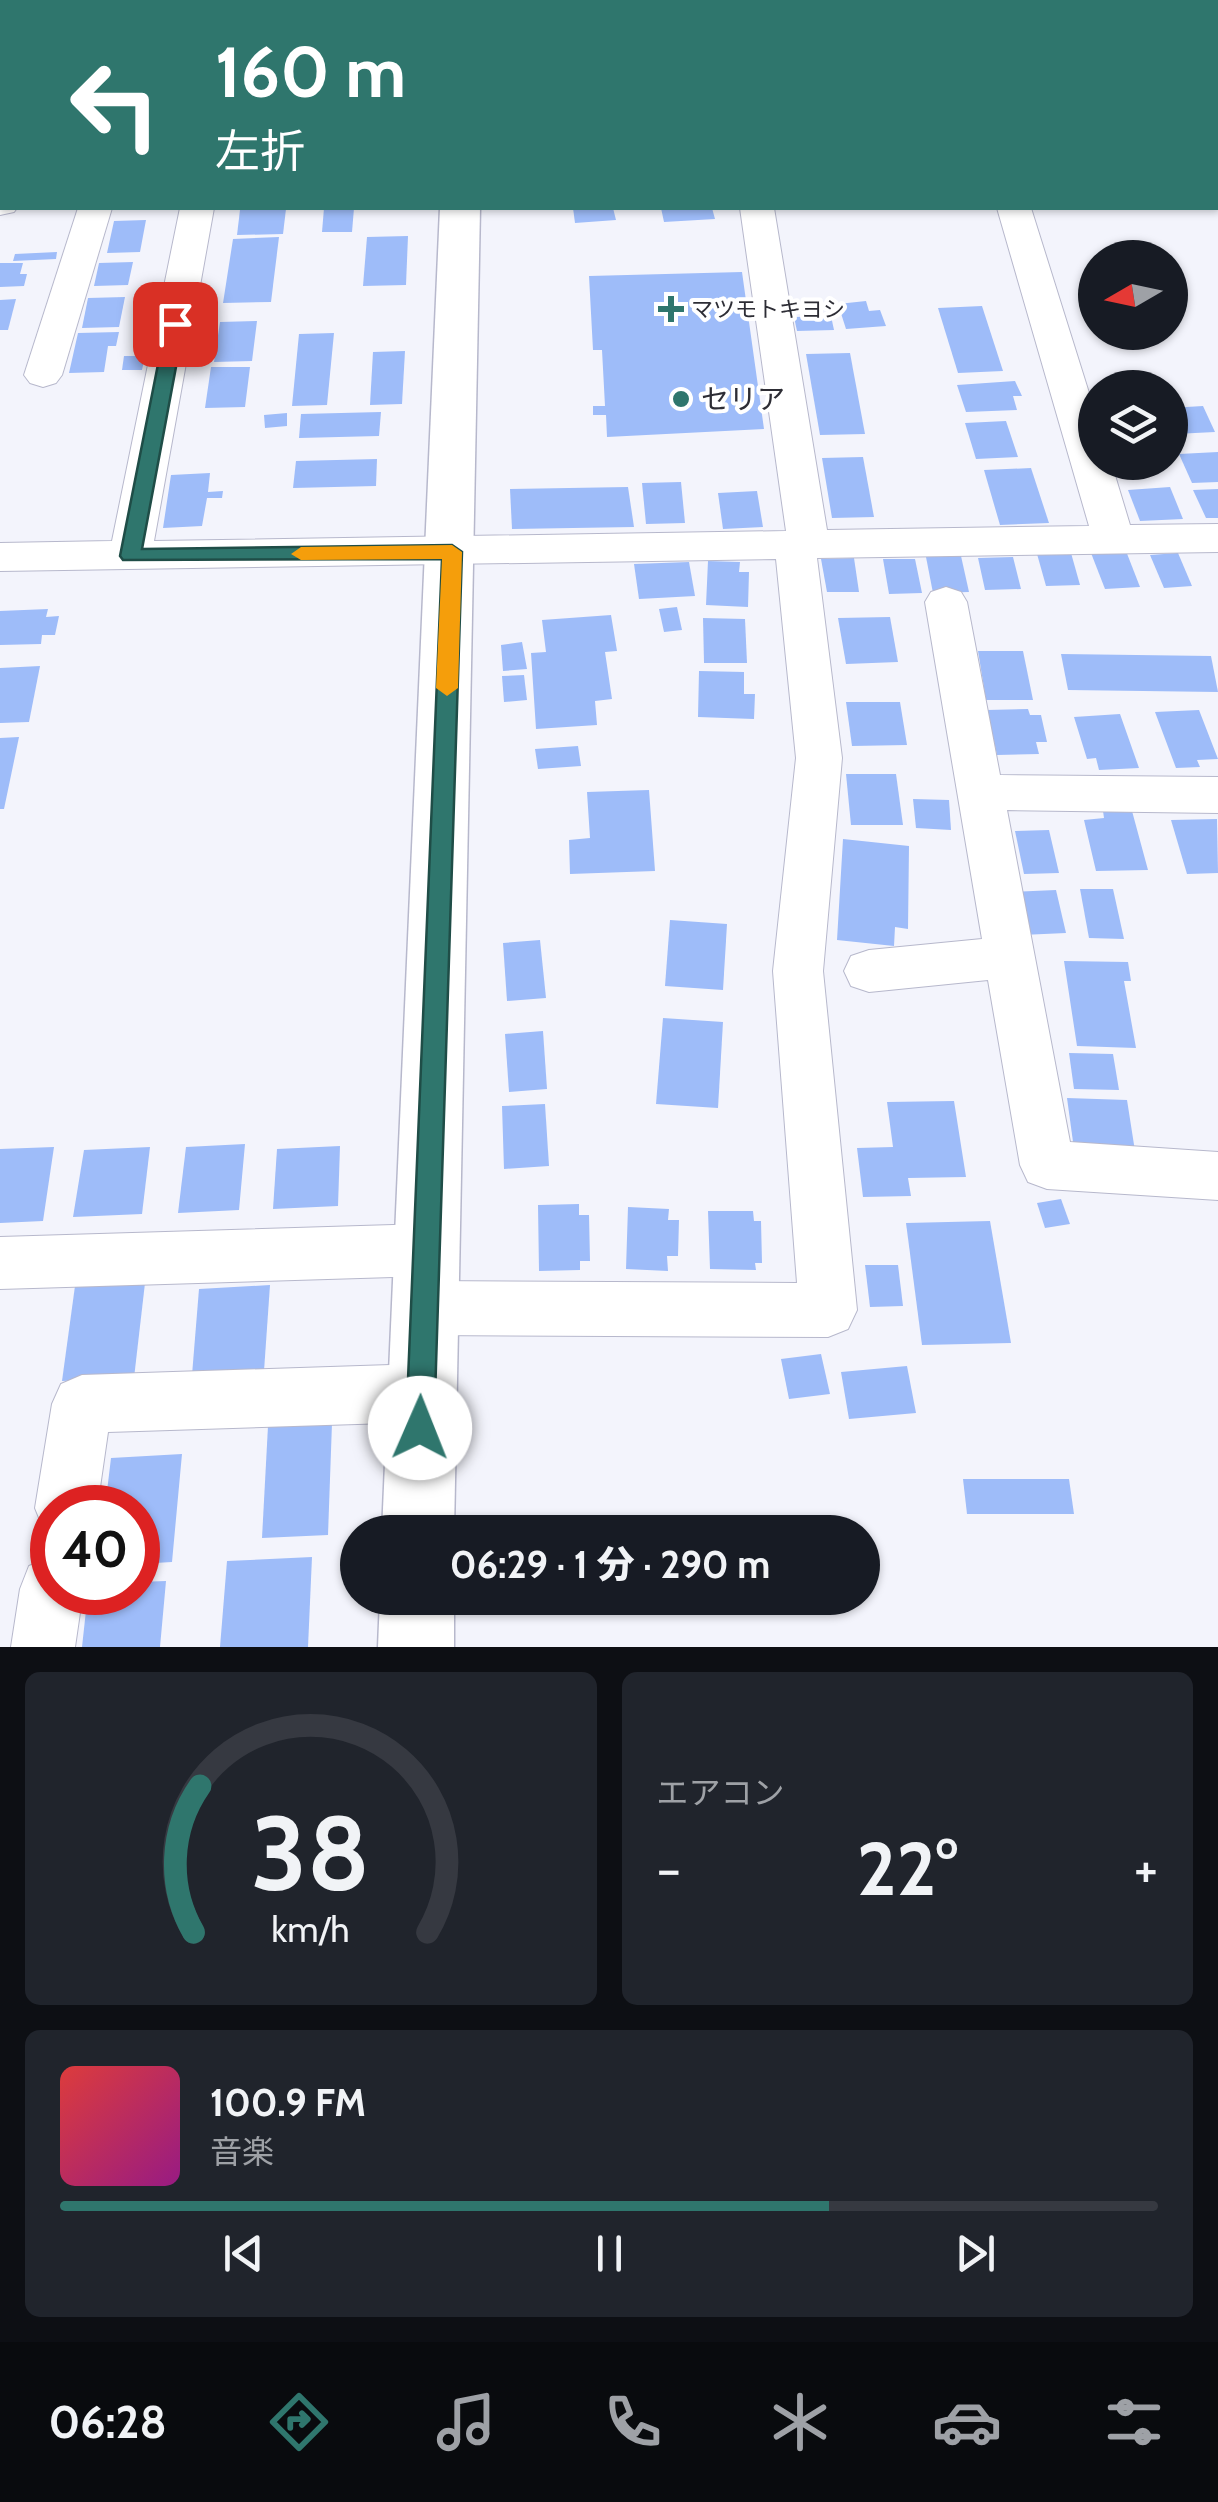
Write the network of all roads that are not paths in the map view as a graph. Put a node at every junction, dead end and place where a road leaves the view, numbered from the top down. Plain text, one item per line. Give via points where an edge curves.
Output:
1 (93, 210) edge
2 (197, 210) edge
3 (460, 210) edge
4 (757, 210) edge
5 (1015, 210) edge
6 (44, 374) dead end
7 (1218, 538) edge
8 (1114, 540) junction
9 (802, 545) junction
10 (452, 552) junction
11 (130, 556) junction
12 (0, 558) edge
13 (946, 602) dead end
14 (981, 792) junction
15 (1218, 796) edge
16 (1010, 957) junction
17 (870, 972) dead end
18 (1218, 1176) edge
19 (426, 1250) junction
20 (0, 1263) edge
21 (424, 1308) junction
22 (421, 1393) junction
23 (70, 1485) edge
24 (418, 1515) edge
25 (48, 1615) edge
26 (417, 1615) edge
27 (43, 1647) edge
28 (416, 1647) edge

1 - 6 street
2 - 11 street
3 - 10 street
4 - 9 street
5 - 8 street
7 - 8 street
8 - 9 street
9 - 10 street
9 - 21 street via 819,758 798,971 828,1310
10 - 11 street
10 - 19 street
11 - 12 street
13 - 14 street
14 - 15 street
14 - 16 street
16 - 17 street
16 - 18 street via 1046,1165
19 - 20 street
19 - 21 street
21 - 22 street
22 - 23 street via 82,1404
22 - 24 street
25 - 27 street
26 - 28 street

